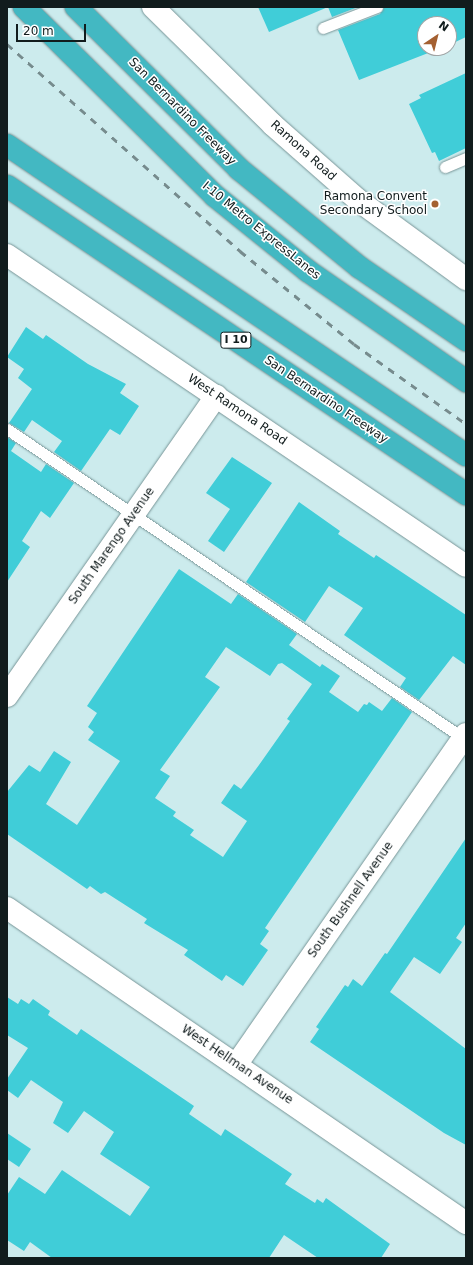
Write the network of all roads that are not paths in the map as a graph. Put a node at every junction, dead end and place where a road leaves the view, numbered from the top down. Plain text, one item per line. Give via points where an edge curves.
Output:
1 (24, 7) edge
2 (76, 7) edge
3 (153, 7) edge
4 (377, 7) edge
5 (323, 28) dead end
6 (7, 145) edge
7 (466, 158) edge
8 (444, 167) dead end
9 (7, 186) edge
10 (7, 255) edge
11 (466, 279) edge
12 (466, 340) edge
13 (466, 381) edge
14 (216, 396) junction
15 (7, 429) edge
16 (466, 456) edge
17 (466, 494) edge
18 (134, 515) junction
19 (466, 566) edge
20 (7, 696) edge
21 (465, 737) edge
22 (7, 908) edge
23 (236, 1065) junction
24 (466, 1223) edge

1 - 13 highway, I-10 Metro ExpressLanes via 215,196 308,271
2 - 12 highway, San Bernardino Freeway via 239,169 360,267
3 - 11 street, Ramona Road via 273,125 358,200
4 - 5 lane
6 - 16 highway
7 - 8 lane
9 - 17 highway, San Bernardino Freeway / I 10
10 - 14 street, West Ramona Road
14 - 18 street, South Marengo Avenue
14 - 19 street, West Ramona Road
15 - 18 lane
18 - 20 street, South Marengo Avenue
18 - 21 lane
21 - 23 street, South Bushnell Avenue
22 - 23 street, West Hellman Avenue
23 - 24 street, West Hellman Avenue

